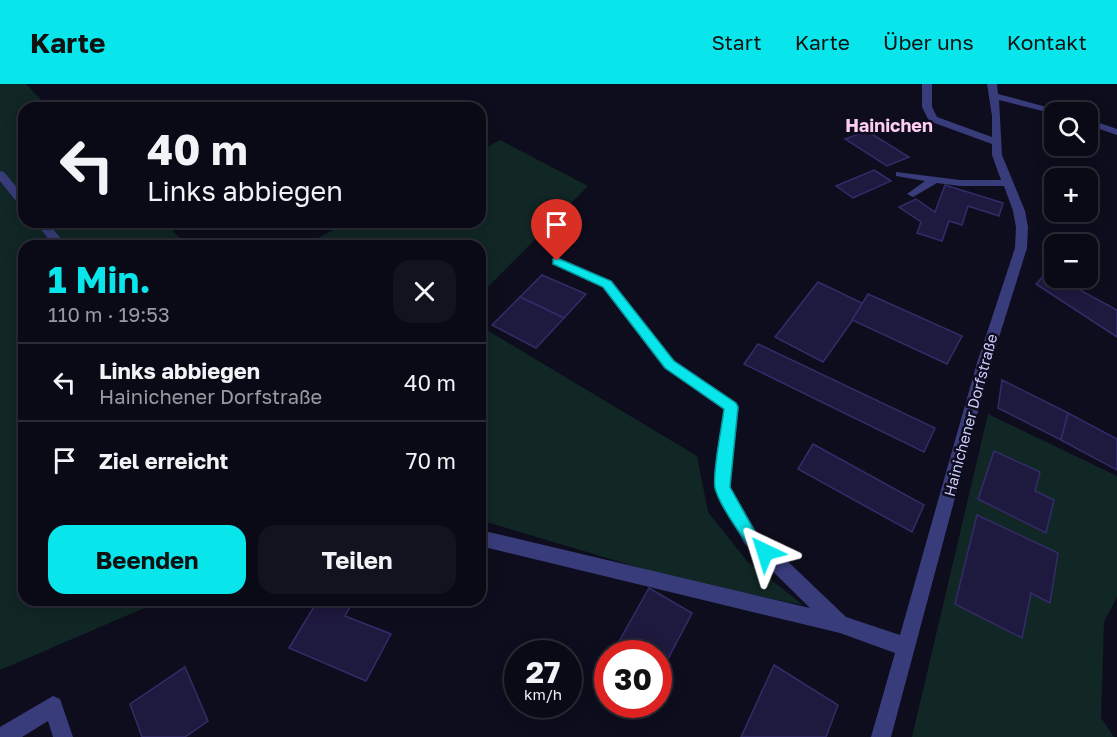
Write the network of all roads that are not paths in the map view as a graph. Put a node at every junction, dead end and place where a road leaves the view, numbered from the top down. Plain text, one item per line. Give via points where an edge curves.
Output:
1 (927, 84) edge
2 (993, 90) edge
3 (1044, 107) edge
4 (1098, 125) edge
5 (1117, 132) edge
6 (996, 142) junction
7 (0, 174) edge
8 (900, 174) dead end
9 (933, 181) junction
10 (1009, 183) junction
11 (913, 194) dead end
12 (18, 196) edge
13 (45, 228) edge
14 (56, 240) edge
15 (557, 261) dead end
16 (486, 539) edge
17 (840, 624) junction
18 (906, 647) junction
19 (3, 737) edge
20 (63, 737) edge
21 (881, 737) edge

1 - 6 street via 927,107 933,119
2 - 3 street, Hainichener Dorfstraße
2 - 6 street, Hainichener Dorfstraße
4 - 5 street
6 - 10 street, Hainichener Dorfstraße
7 - 12 street
8 - 9 street
9 - 10 street
9 - 11 street
10 - 18 street, Hainichener Dorfstraße via 1022,228 1021,248 984,363
13 - 14 street
15 - 17 street via 607,284 669,364 732,407 722,487 750,537
16 - 17 street
17 - 18 street
18 - 21 street, Hainichener Dorfstraße
19 - 20 street via 53,706

